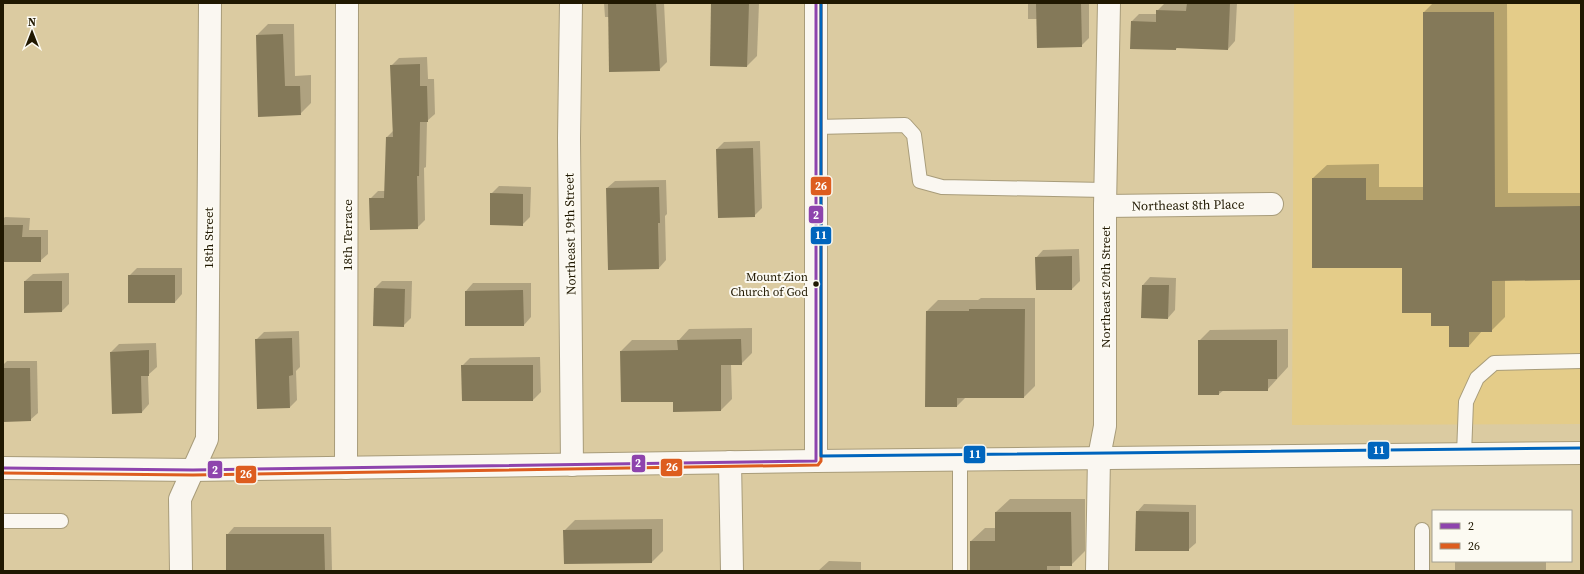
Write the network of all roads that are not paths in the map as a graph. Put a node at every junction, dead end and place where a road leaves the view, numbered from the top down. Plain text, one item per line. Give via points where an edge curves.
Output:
1 (210, 3) edge
2 (347, 3) edge
3 (571, 3) edge
4 (816, 3) edge
5 (1109, 3) edge
6 (816, 127) junction
7 (1105, 198) junction
8 (1272, 204) dead end
9 (1581, 361) edge
10 (1581, 453) edge
11 (1464, 454) junction
12 (1099, 457) junction
13 (960, 459) junction
14 (816, 461) junction
15 (730, 462) junction
16 (572, 465) junction
17 (3, 468) edge
18 (346, 468) junction
19 (192, 470) junction
20 (3, 521) edge
21 (60, 521) dead end
22 (1422, 530) dead end
23 (181, 571) edge
24 (732, 571) edge
25 (960, 571) edge
26 (1097, 571) edge
27 (1422, 571) edge

1 - 19 street, 18th Street via 207,439
2 - 18 street, 18th Terrace
3 - 16 street, Northeast 19th Street via 569,138
4 - 6 street
5 - 7 street, Northeast 20th Street
6 - 7 lane via 905,125 914,135 920,181 942,187
6 - 14 street
7 - 8 street, Northeast 8th Place
7 - 12 street, Northeast 20th Street via 1105,426
9 - 11 lane via 1494,363 1477,378 1466,402
10 - 11 street
11 - 12 street
12 - 13 street
12 - 26 street, Northeast 20th Street
13 - 14 street
13 - 25 lane
14 - 15 street
15 - 16 street
15 - 24 street
16 - 18 street
17 - 19 street
18 - 19 street
19 - 23 street, 18th Street via 180,499
20 - 21 lane
22 - 27 lane

